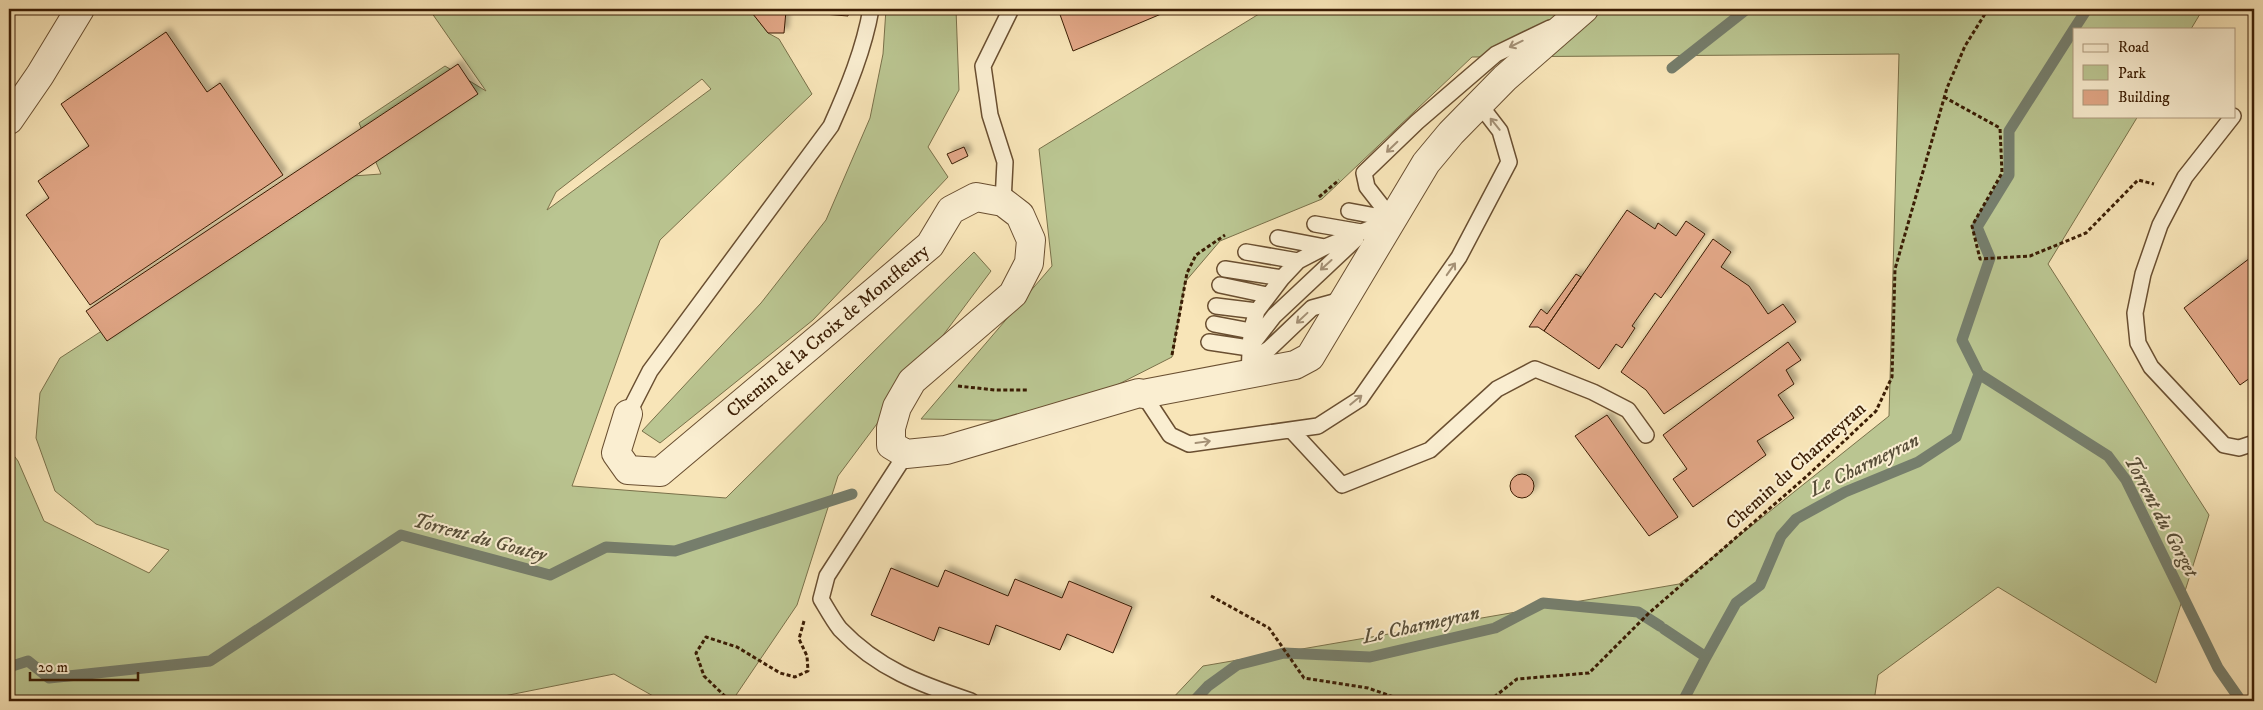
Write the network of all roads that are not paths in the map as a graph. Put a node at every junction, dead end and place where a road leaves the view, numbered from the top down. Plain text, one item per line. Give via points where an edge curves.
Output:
1 (80, 9) edge
2 (870, 9) edge
3 (1011, 9) edge
4 (1580, 12) edge
5 (1480, 105) junction
6 (2232, 118) edge
7 (9, 120) edge
8 (1003, 202) junction
9 (1349, 211) dead end
10 (1392, 219) junction
11 (1315, 224) dead end
12 (1362, 232) junction
13 (1278, 238) dead end
14 (1325, 247) junction
15 (1246, 252) dead end
16 (1298, 261) junction
17 (1225, 268) dead end
18 (1282, 278) junction
19 (1220, 285) dead end
20 (1267, 296) junction
21 (1216, 306) dead end
22 (1257, 312) junction
23 (1214, 324) dead end
24 (1251, 331) junction
25 (1209, 342) dead end
26 (1250, 361) junction
27 (1144, 394) junction
28 (628, 414) joint
29 (1291, 430) junction
30 (1646, 435) dead end
31 (2254, 442) edge
32 (906, 454) junction
33 (971, 701) edge

1 - 7 street
2 - 28 lane, Chemin de la Croix de Montfleury via 847,89 831,126 650,371
3 - 8 lane via 983,66 990,115 1006,162
4 - 5 street via 1505,78
4 -> 10 lane via 1496,54 1429,110 1364,173 1367,187
5 - 10 street via 1426,163
29 -> 5 lane via 1318,426 1360,399 1459,257 1509,162 1500,131
6 - 31 lane via 2185,177 2160,225 2143,274 2135,313 2138,343 2151,367 2224,445 2239,448
8 - 28 street, Chemin de la Croix de Montfleury via 976,197 951,210 930,245 660,472 628,470 616,454
8 - 32 street via 1020,215 1031,240 1028,263 1013,294 912,381 897,408 891,428 891,445
9 - 10 lane
10 - 12 lane
10 - 26 street via 1310,357 1295,365
11 - 12 lane
12 - 14 lane
12 -> 26 lane via 1274,316
13 - 14 lane
14 - 16 lane
15 - 16 lane
16 - 18 lane
17 - 18 lane
18 - 20 lane
19 - 20 lane
20 - 22 lane
21 - 22 lane
22 - 24 lane
23 - 24 lane
24 - 26 lane
25 - 26 lane
26 - 27 street
27 -> 29 lane via 1170,435 1189,444
27 - 32 street via 946,450
29 - 30 lane via 1342,485 1430,450 1498,389 1535,369 1628,410
32 - 33 lane via 827,576 822,599 839,627 870,656 918,684

